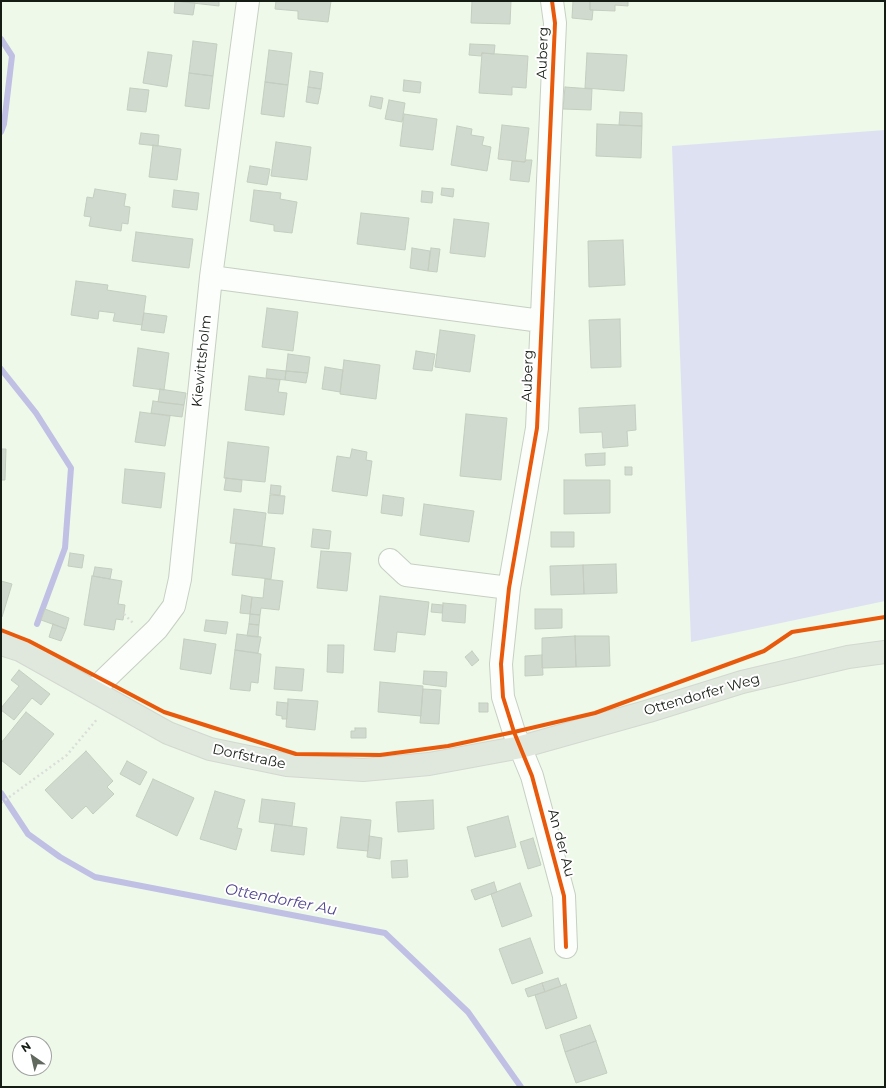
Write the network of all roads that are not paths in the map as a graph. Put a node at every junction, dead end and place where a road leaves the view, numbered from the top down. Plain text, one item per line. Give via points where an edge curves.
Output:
1 (248, 1) edge
2 (552, 1) edge
3 (211, 276) junction
4 (541, 321) junction
5 (390, 560) dead end
6 (509, 588) junction
7 (1, 644) edge
8 (885, 652) edge
9 (103, 697) junction
10 (521, 747) junction
11 (566, 947) dead end

1 - 3 street, Kiewittsholm
2 - 4 street, Auberg via 555,23
3 - 4 street
3 - 9 street, Kiewittsholm via 180,579 174,606 157,628 104,680
4 - 6 street, Auberg via 537,428
5 - 6 street via 406,575
6 - 10 street, Auberg via 501,664 503,697
7 - 9 main road, Dorfstraße via 20,650
8 - 10 main road, Ottendorfer Weg via 848,657 742,682
9 - 10 main road, Dorfstraße via 168,733 210,749 287,766 363,770 429,764
10 - 11 street, An der Au via 532,776 564,896

